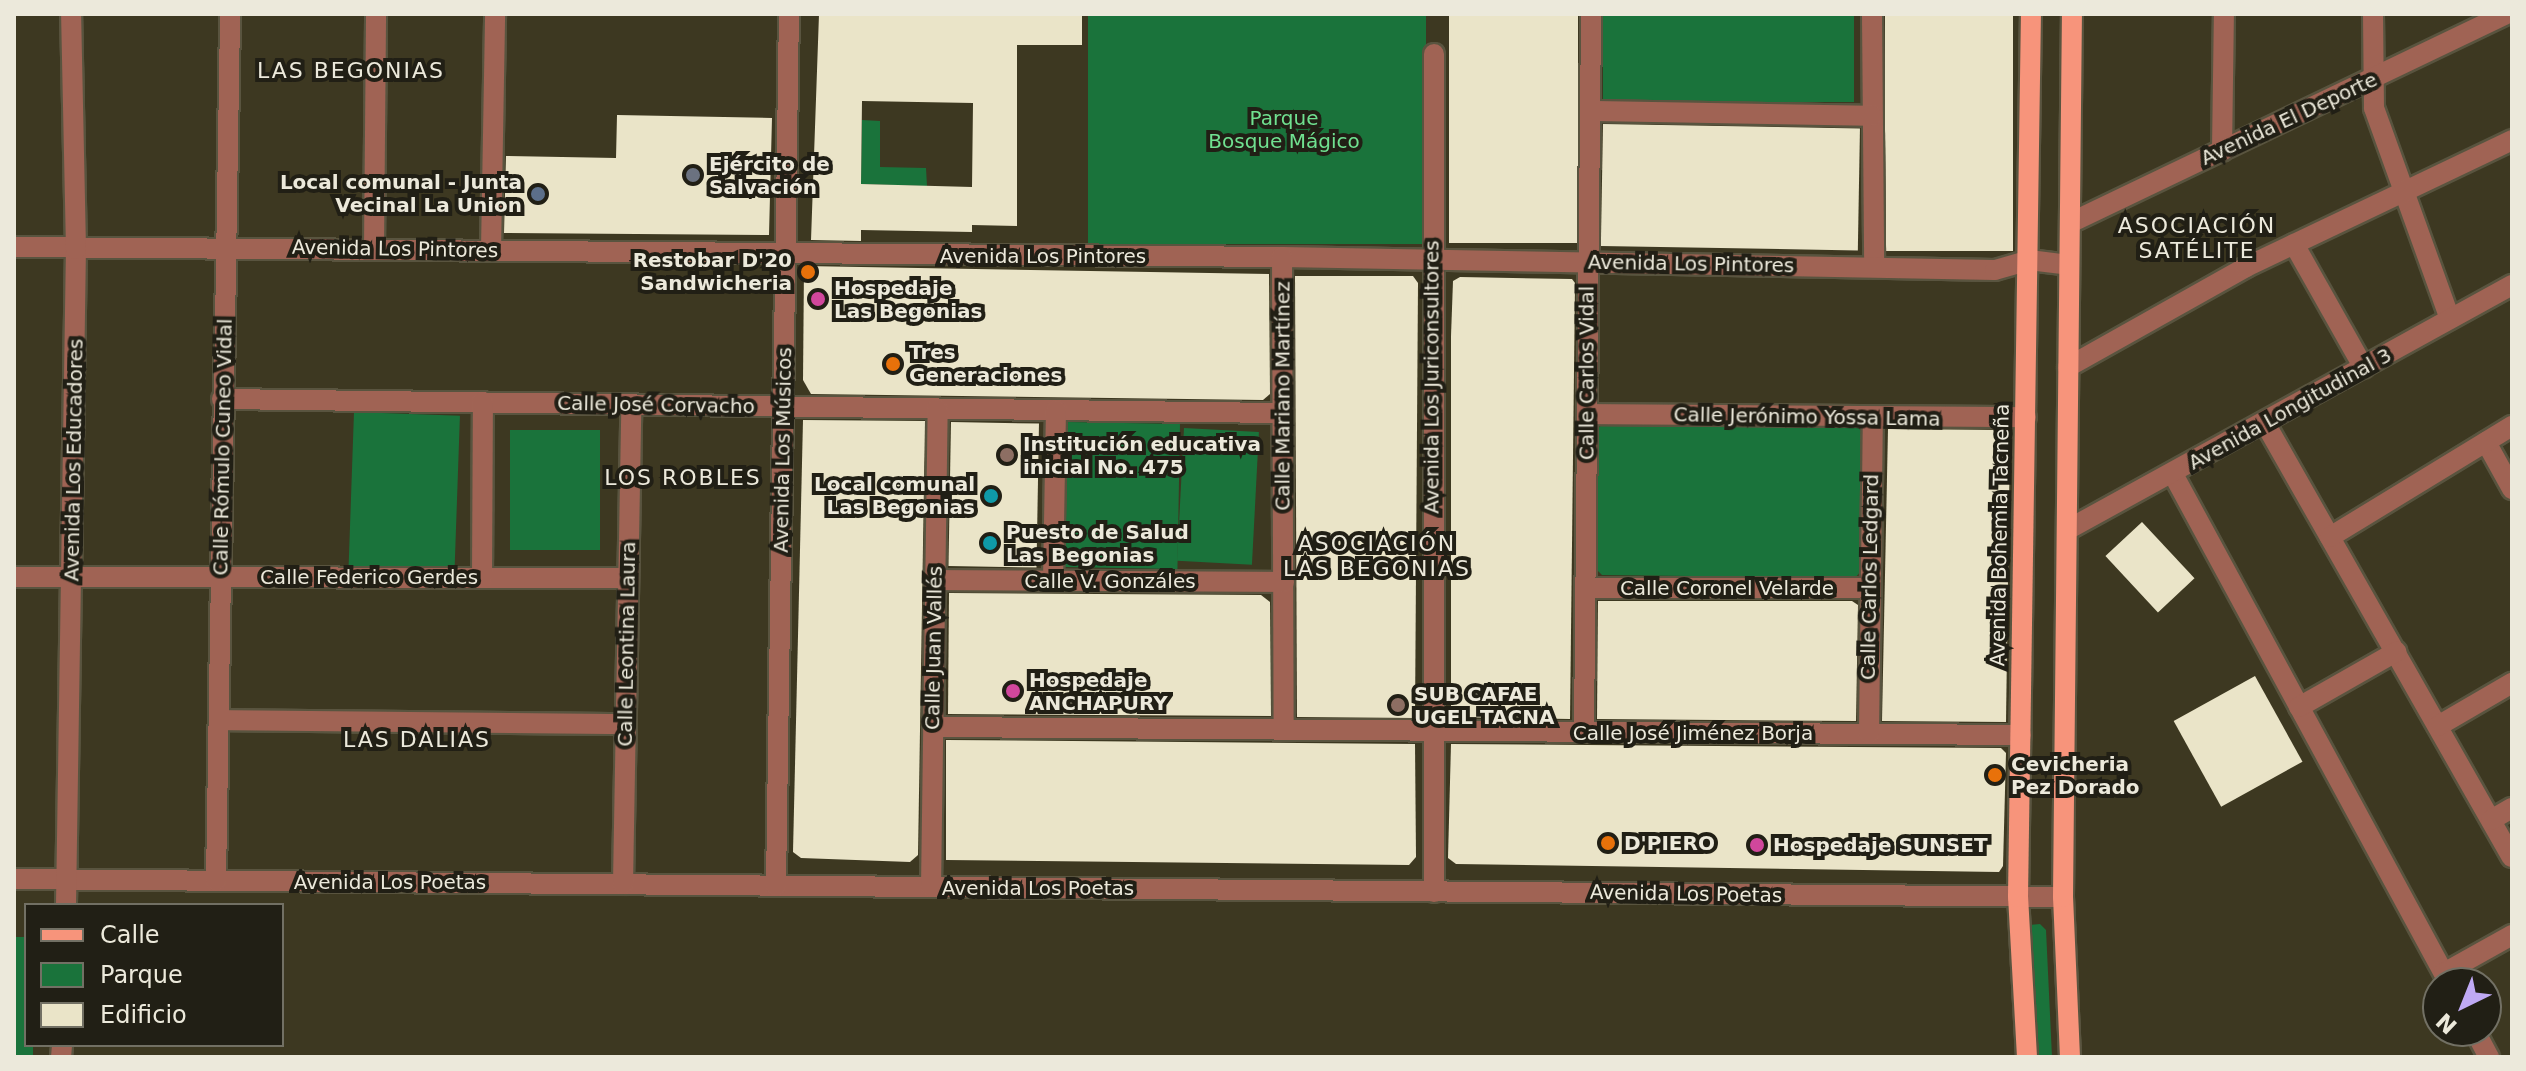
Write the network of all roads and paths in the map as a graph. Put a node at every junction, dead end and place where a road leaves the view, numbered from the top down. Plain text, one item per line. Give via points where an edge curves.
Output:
1 (71, 14) edge
2 (230, 14) edge
3 (376, 14) edge
4 (495, 14) edge
5 (789, 14) edge
6 (1591, 14) edge
7 (1872, 14) edge
8 (2031, 14) edge
9 (2072, 14) edge
10 (2224, 14) edge
11 (2373, 14) edge
12 (2507, 14) edge
13 (1434, 54) dead end
14 (2372, 80) junction
15 (1591, 111) junction
16 (1872, 116) junction
17 (2512, 140) edge
18 (2222, 151) junction
19 (2402, 190) junction
20 (2070, 223) junction
21 (2294, 244) junction
22 (14, 247) edge
23 (226, 248) junction
24 (76, 249) junction
25 (374, 249) junction
26 (491, 250) junction
27 (786, 255) junction
28 (1282, 257) junction
29 (1432, 260) junction
30 (2029, 260) junction
31 (1588, 263) junction
32 (2069, 265) junction
33 (1874, 267) junction
34 (2512, 285) edge
35 (2450, 319) junction
36 (2068, 367) junction
37 (2364, 368) junction
38 (222, 399) junction
39 (483, 402) junction
40 (631, 405) junction
41 (783, 407) junction
42 (938, 409) junction
43 (1056, 410) junction
44 (1283, 413) junction
45 (1588, 414) junction
46 (2026, 417) junction
47 (1873, 420) junction
48 (2265, 423) junction
49 (2512, 426) edge
50 (2486, 442) junction
51 (2173, 474) junction
52 (2512, 489) edge
53 (2067, 530) junction
54 (2330, 537) junction
55 (14, 577) edge
56 (221, 577) junction
57 (73, 578) junction
58 (482, 578) junction
59 (628, 578) junction
60 (935, 580) junction
61 (1053, 581) junction
62 (1284, 582) junction
63 (1586, 588) junction
64 (1868, 588) junction
65 (2396, 652) junction
66 (2512, 683) edge
67 (2299, 707) junction
68 (219, 720) junction
69 (625, 724) junction
70 (2438, 726) junction
71 (933, 727) junction
72 (1284, 728) junction
73 (1431, 732) junction
74 (1584, 732) junction
75 (1869, 734) junction
76 (2021, 735) junction
77 (2512, 808) edge
78 (2491, 820) junction
79 (2512, 857) edge
80 (14, 879) edge
81 (67, 880) junction
82 (216, 881) junction
83 (623, 884) junction
84 (776, 886) junction
85 (931, 887) junction
86 (1434, 892) junction
87 (2018, 897) junction
88 (2063, 897) junction
89 (66, 903) edge
90 (2512, 935) edge
91 (2440, 967) edge
92 (2463, 967) edge
93 (2027, 1057) edge
94 (2070, 1057) edge

1 - 24 street, Avenida Los Educadores
2 - 23 street, Calle Rómulo Cuneo Vidal
3 - 25 street
4 - 26 street
5 - 27 street, Avenida Los Músicos
6 - 15 street, Calle Carlos Vidal
7 - 16 street
8 - 30 main road, Avenida Bohemia Tacneña
9 - 20 main road
10 - 18 street
11 - 14 street
12 - 14 street, Avenida El Deporte
13 - 29 street, Avenida Los Juriconsultores
14 - 18 street, Avenida El Deporte
14 - 19 street via 2374,108
15 - 16 street
15 - 31 street, Calle Carlos Vidal
16 - 33 street
17 - 19 street
18 - 20 street, Avenida El Deporte
19 - 21 street
19 - 35 street
20 - 32 main road
21 - 36 street
21 - 37 street
22 - 24 street, Avenida Los Pintores
23 - 24 street, Avenida Los Pintores
23 - 25 street, Avenida Los Pintores
23 - 38 street, Calle Rómulo Cuneo Vidal
24 - 57 street, Avenida Los Educadores
25 - 26 street, Avenida Los Pintores
26 - 27 street, Avenida Los Pintores
27 - 28 street, Avenida Los Pintores
27 - 41 street, Avenida Los Músicos
28 - 29 street, Avenida Los Pintores
28 - 44 street, Calle Mariano Martínez
29 - 31 street, Avenida Los Pintores
29 - 73 street, Avenida Los Juriconsultores
30 - 32 street, Avenida Los Pintores
30 - 33 street, Avenida Los Pintores via 1995,270
30 - 46 main road, Avenida Bohemia Tacneña
31 - 33 street, Avenida Los Pintores
31 - 45 street, Calle Carlos Vidal
32 - 36 main road
34 - 35 street, Avenida Longitudinal 3
35 - 37 street, Avenida Longitudinal 3
36 - 53 main road
37 - 48 street, Avenida Longitudinal 3
38 - 39 street, Calle José Corvacho
38 - 56 street, Calle Rómulo Cuneo Vidal
39 - 40 street, Calle José Corvacho
39 - 58 street
40 - 41 street, Calle José Corvacho
40 - 59 street, Calle Leontina Laura
41 - 42 street, Calle José Corvacho
41 - 84 street, Avenida Los Músicos
42 - 43 street, Calle José Corvacho
42 - 60 street, Calle Juan Vallés
43 - 44 street, Calle José Corvacho
43 - 61 street
44 - 62 street, Calle Mariano Martínez
45 - 47 street, Calle Jerónimo Yossa Lama
45 - 63 street, Calle Carlos Vidal
46 - 47 street, Calle Jerónimo Yossa Lama
46 - 76 main road, Avenida Bohemia Tacneña
47 - 64 street, Calle Carlos Ledgard
48 - 51 street, Avenida Longitudinal 3
48 - 54 street
49 - 50 street
50 - 52 street
50 - 54 street
51 - 53 street, Avenida Longitudinal 3
51 - 67 street
53 - 88 main road
54 - 65 street
55 - 57 street, Calle Federico Gerdes
56 - 57 street, Calle Federico Gerdes
56 - 58 street, Calle Federico Gerdes
56 - 68 street, Calle Rómulo Cuneo Vidal
57 - 81 street, Avenida Los Educadores
58 - 59 street, Calle Federico Gerdes
59 - 69 street, Calle Leontina Laura
60 - 61 street, Calle V. Gonzáles
60 - 71 street, Calle Juan Vallés
61 - 62 street, Calle V. Gonzáles
62 - 72 street, Calle Mariano Martínez
63 - 64 street, Calle Coronel Velarde
63 - 74 street, Calle Carlos Vidal
64 - 75 street, Calle Carlos Ledgard
65 - 67 street
65 - 70 street
66 - 70 street
67 - 91 street
68 - 69 street
68 - 82 street, Calle Rómulo Cuneo Vidal
69 - 83 street, Calle Leontina Laura
70 - 78 street
71 - 72 street, Calle José Jiménez Borja
71 - 85 street, Calle Juan Vallés
72 - 73 street, Calle José Jiménez Borja
73 - 74 street, Calle José Jiménez Borja
73 - 86 street, Avenida Los Juriconsultores
74 - 75 street, Calle José Jiménez Borja
75 - 76 street, Calle José Jiménez Borja
76 - 87 main road, Avenida Bohemia Tacneña
77 - 78 street
78 - 79 street
80 - 81 street, Avenida Los Poetas
81 - 82 street, Avenida Los Poetas
81 - 89 street, Avenida Los Educadores
82 - 83 street, Avenida Los Poetas
83 - 84 street, Avenida Los Poetas
84 - 85 street, Avenida Los Poetas
85 - 86 street, Avenida Los Poetas
86 - 87 street, Avenida Los Poetas
87 - 88 street, Avenida Los Poetas
87 - 93 main road, Avenida Bohemia Tacneña
88 - 94 main road
90 - 92 street

